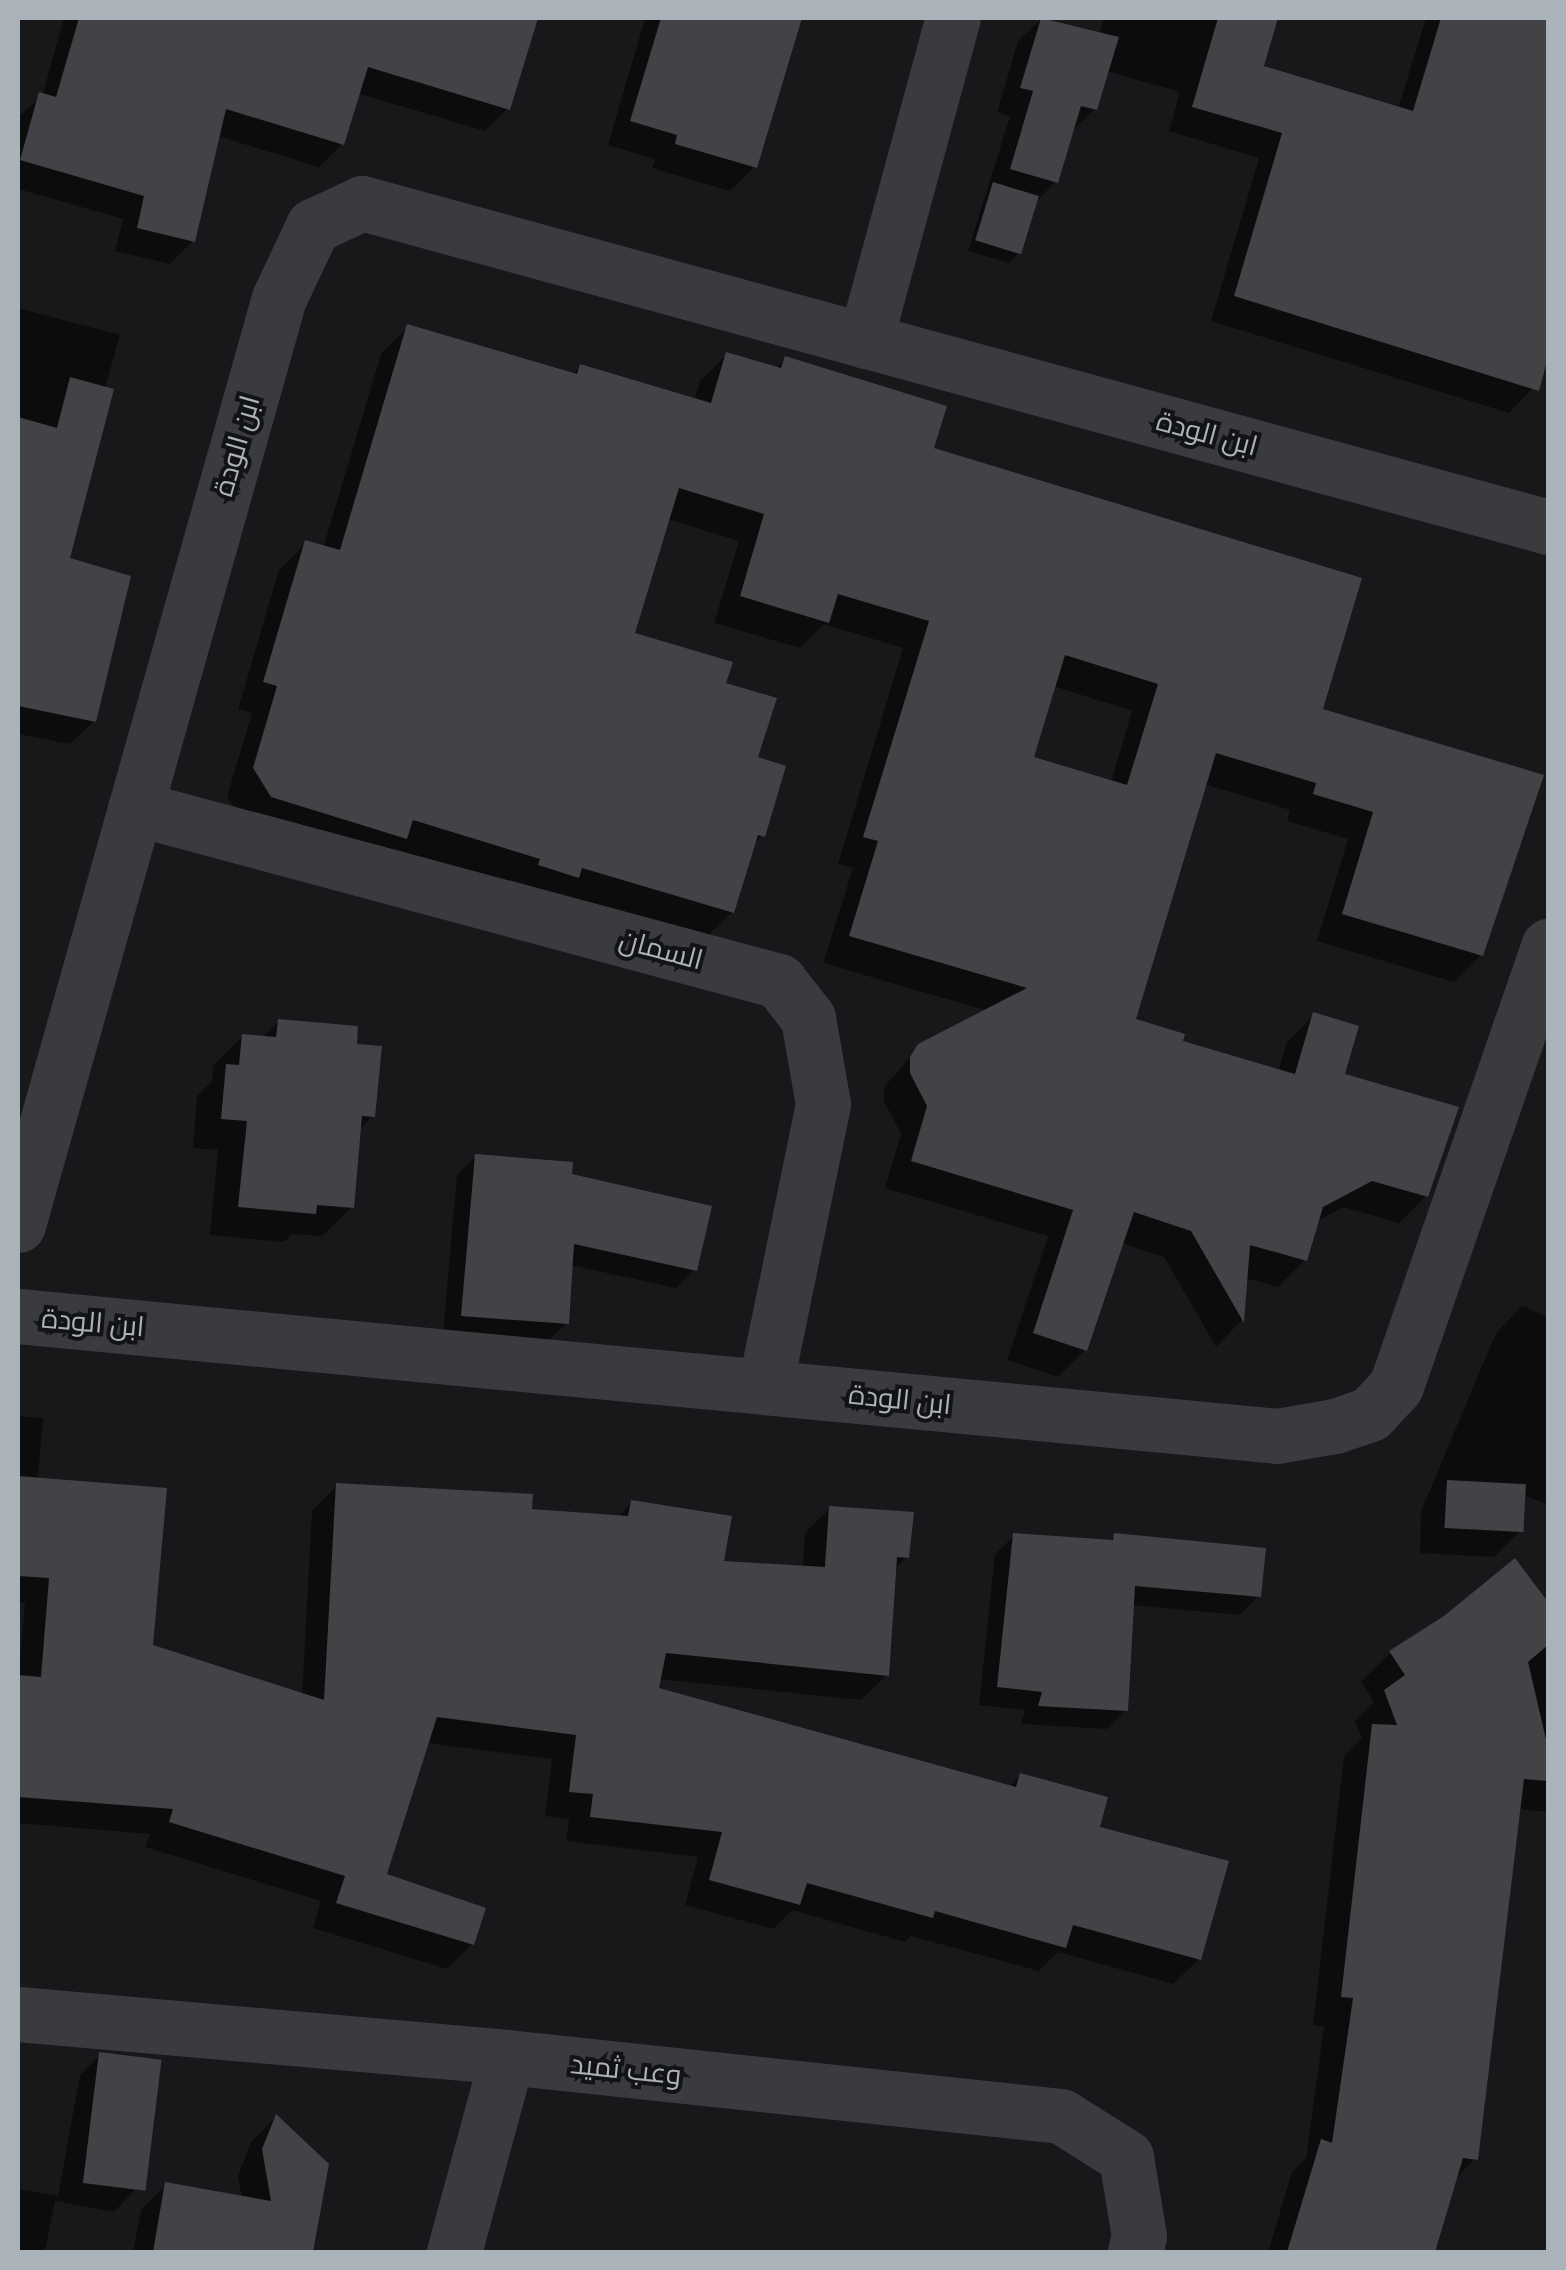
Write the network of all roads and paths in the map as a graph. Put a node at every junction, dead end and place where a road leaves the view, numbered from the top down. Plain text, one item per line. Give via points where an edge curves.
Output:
1 (952, 18) edge
2 (865, 341) junction
3 (1548, 527) edge
4 (135, 808) junction
5 (1548, 946) edge
6 (1533, 1038) edge
7 (18, 1224) edge
8 (18, 1316) edge
9 (765, 1387) junction
10 (18, 2014) edge
11 (507, 2057) junction
12 (454, 2252) edge
13 (1134, 2252) edge

1 - 2 street
2 - 3 street, ابن الودة
2 - 4 street, ابن الودة via 362,203 313,226 279,298
4 - 7 street, ابن الودة
4 - 9 street, السمان via 778,981 808,1018 823,1104
5 - 6 street, ابن الودة
6 - 9 street, ابن الودة via 1396,1386 1370,1414 1277,1436
8 - 9 street, ابن الودة
10 - 11 street, وعب ثميد
11 - 12 street
11 - 13 street, وعب ثميد via 1062,2116 1126,2157 1139,2236

